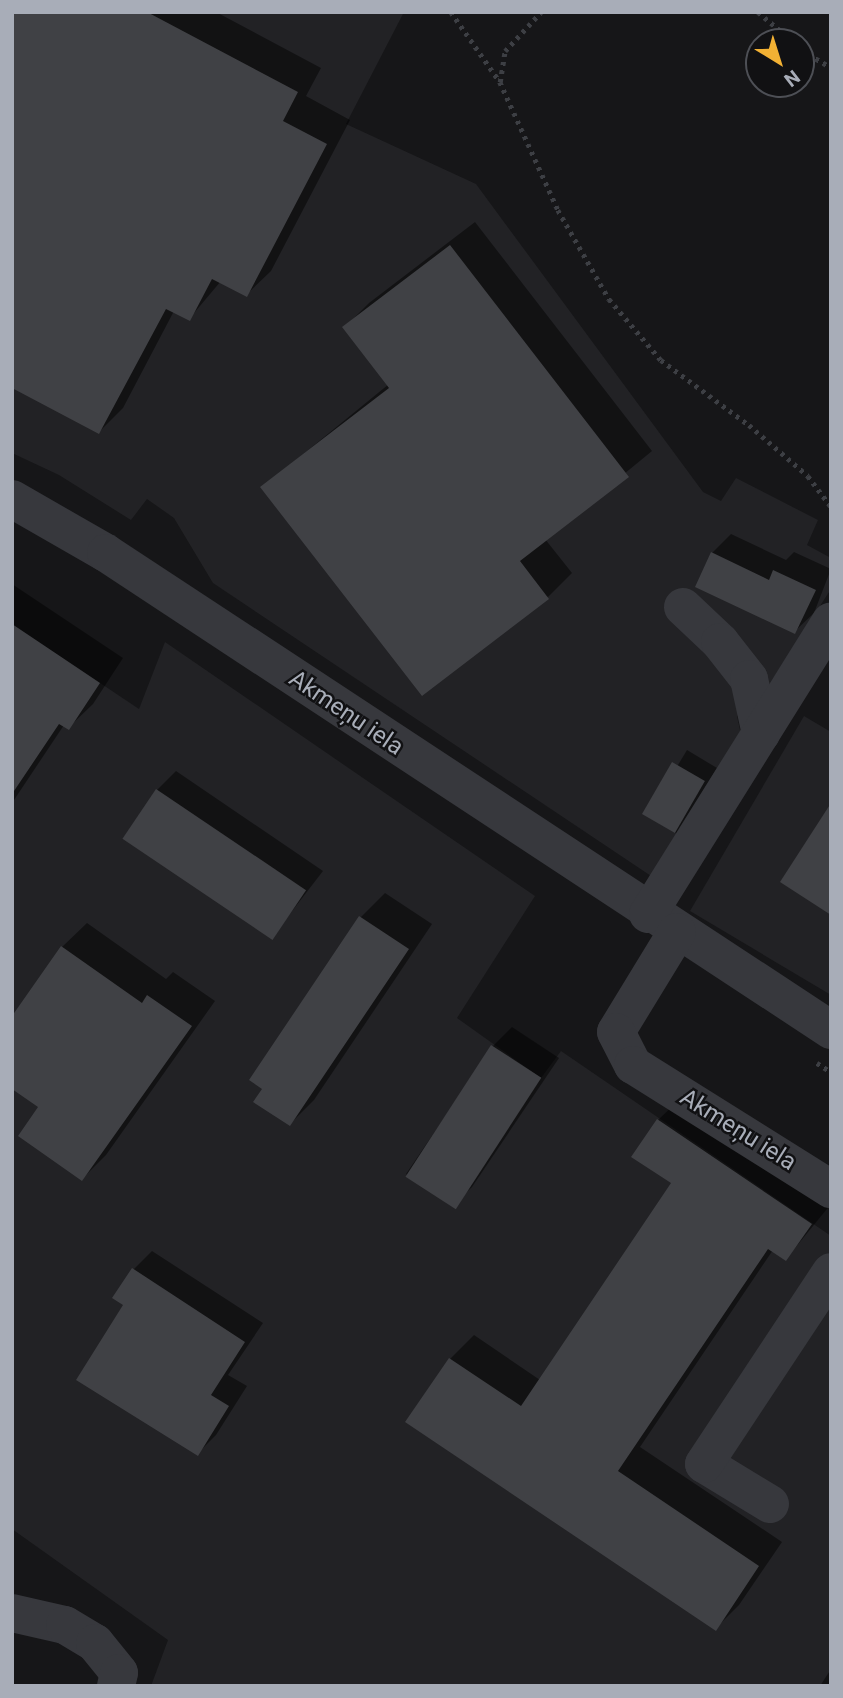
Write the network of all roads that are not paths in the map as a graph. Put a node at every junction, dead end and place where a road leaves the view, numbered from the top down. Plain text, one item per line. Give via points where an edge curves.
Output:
1 (12, 499) edge
2 (683, 607) dead end
3 (831, 621) edge
4 (761, 734) junction
5 (663, 923) junction
6 (831, 1030) edge
7 (831, 1189) edge
8 (831, 1272) edge
9 (770, 1504) dead end
10 (12, 1613) edge
11 (116, 1686) edge

1 - 5 street, Akmeņu iela via 118,561
2 - 4 street via 720,642 749,679
3 - 4 street
4 - 5 street
5 - 6 street, Akmeņu iela
5 - 7 street, Akmeņu iela via 616,1032 633,1065
8 - 9 street via 704,1465
10 - 11 street via 65,1625 95,1643 120,1673

